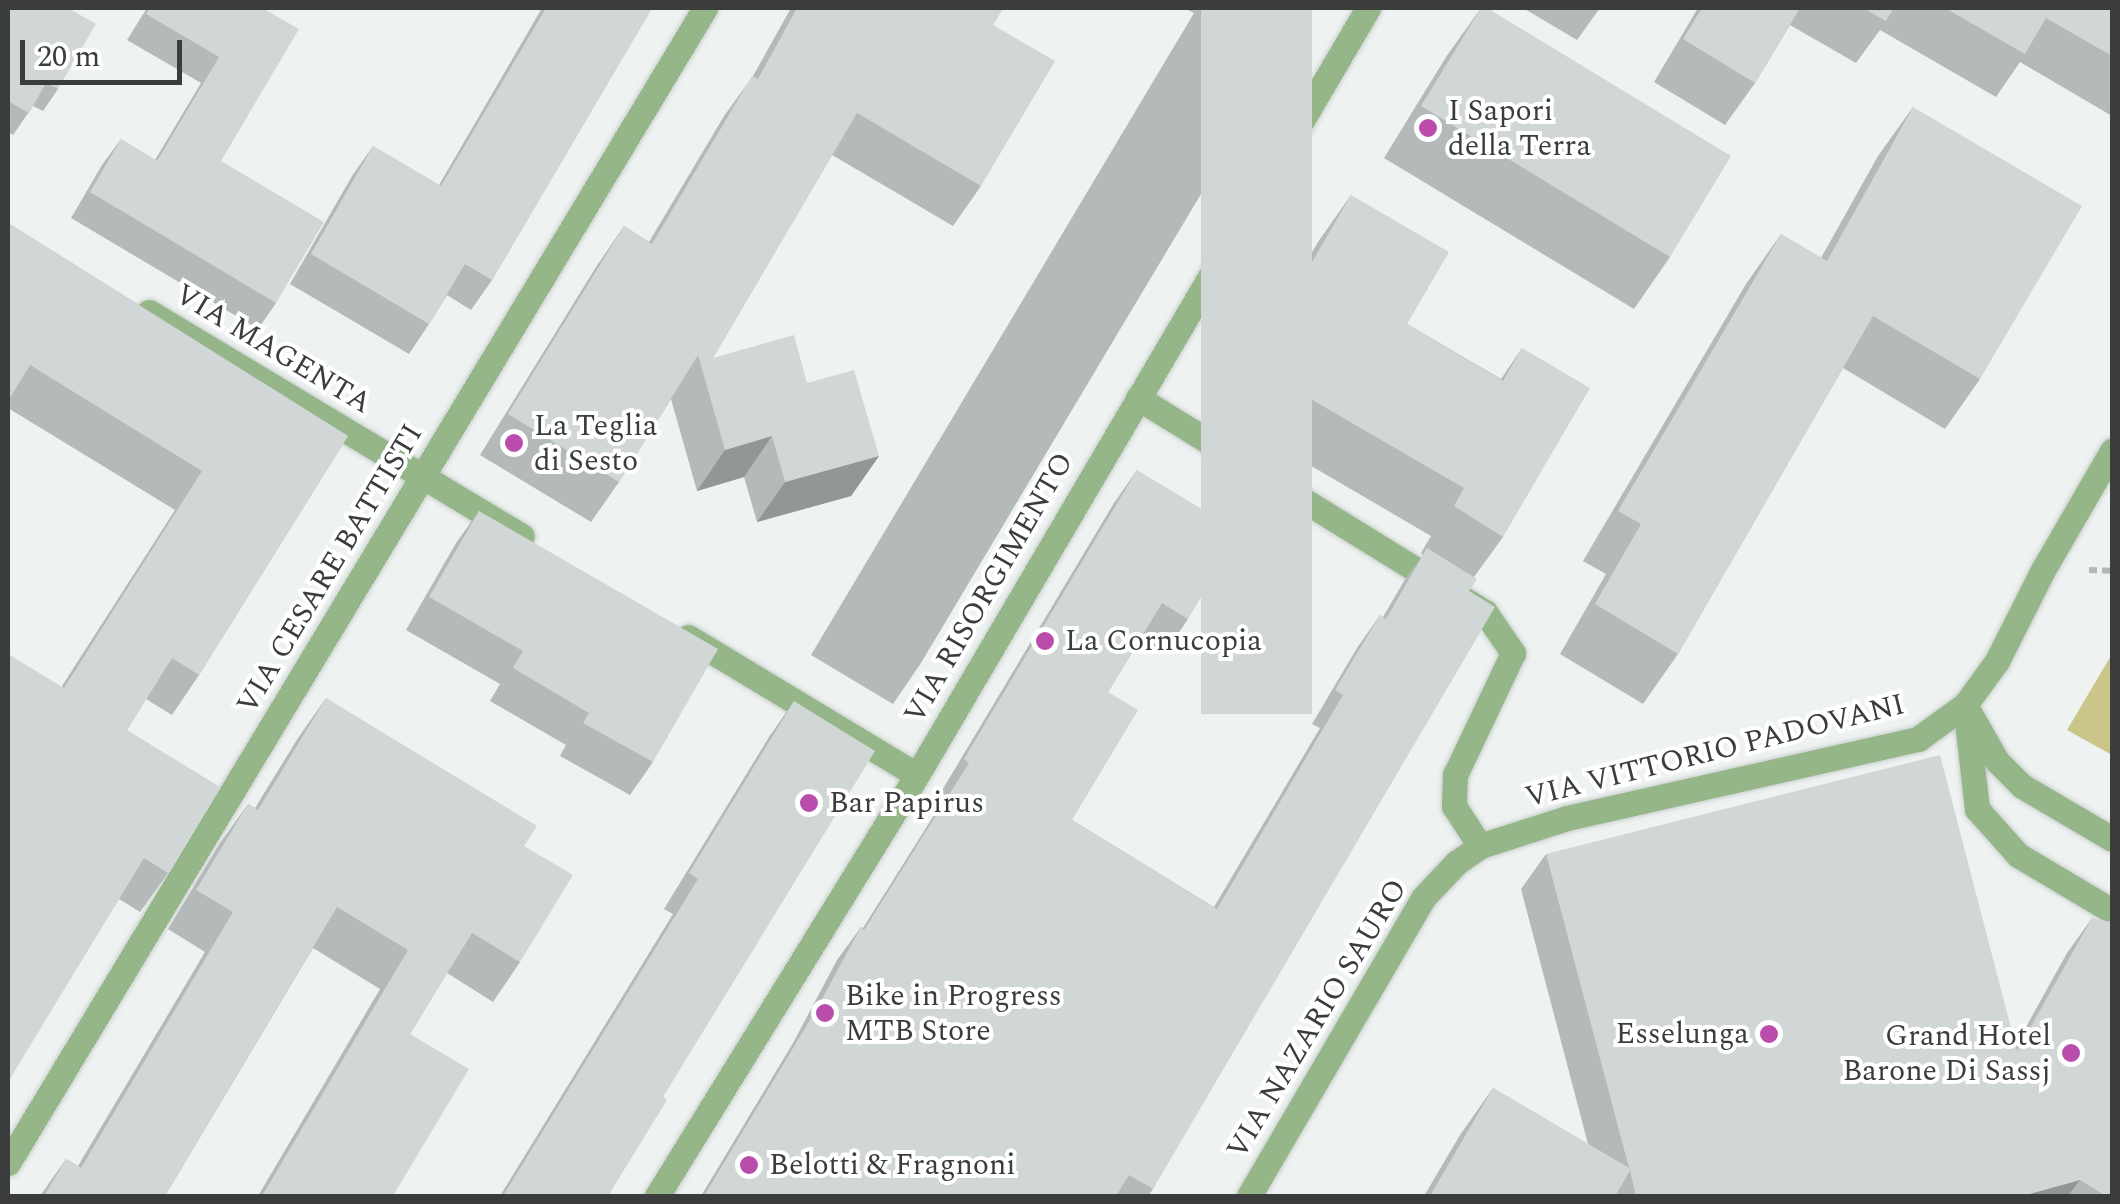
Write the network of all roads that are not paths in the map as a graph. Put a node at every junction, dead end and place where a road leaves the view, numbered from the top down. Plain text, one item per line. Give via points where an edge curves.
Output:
1 (705, 8) edge
2 (1368, 8) edge
3 (124, 297) edge
4 (1138, 398) junction
5 (2112, 451) edge
6 (424, 477) junction
7 (542, 548) edge
8 (660, 620) edge
9 (1966, 704) junction
10 (916, 775) junction
11 (2112, 839) edge
12 (1480, 846) junction
13 (2112, 910) edge
14 (8, 1163) edge
15 (658, 1196) edge
16 (1250, 1196) edge

1 - 6 street, VIA CESARE BATTISTI
2 - 4 street, VIA RISORGIMENTO
3 - 6 street, VIA MAGENTA
4 - 10 street, VIA RISORGIMENTO
4 - 12 street via 1485,612 1513,654 1455,775 1454,806
5 - 9 street, VIA VITTORIO PADOVANI via 1997,661
6 - 7 street, VIA MAGENTA
6 - 14 street, VIA CESARE BATTISTI
8 - 10 street
9 - 11 street via 1997,761 2022,786
9 - 12 street, VIA VITTORIO PADOVANI via 1918,738 1566,818
9 - 13 street via 1976,809 2018,855
10 - 15 street, VIA RISORGIMENTO
12 - 16 street, VIA NAZARIO SAURO via 1423,898

